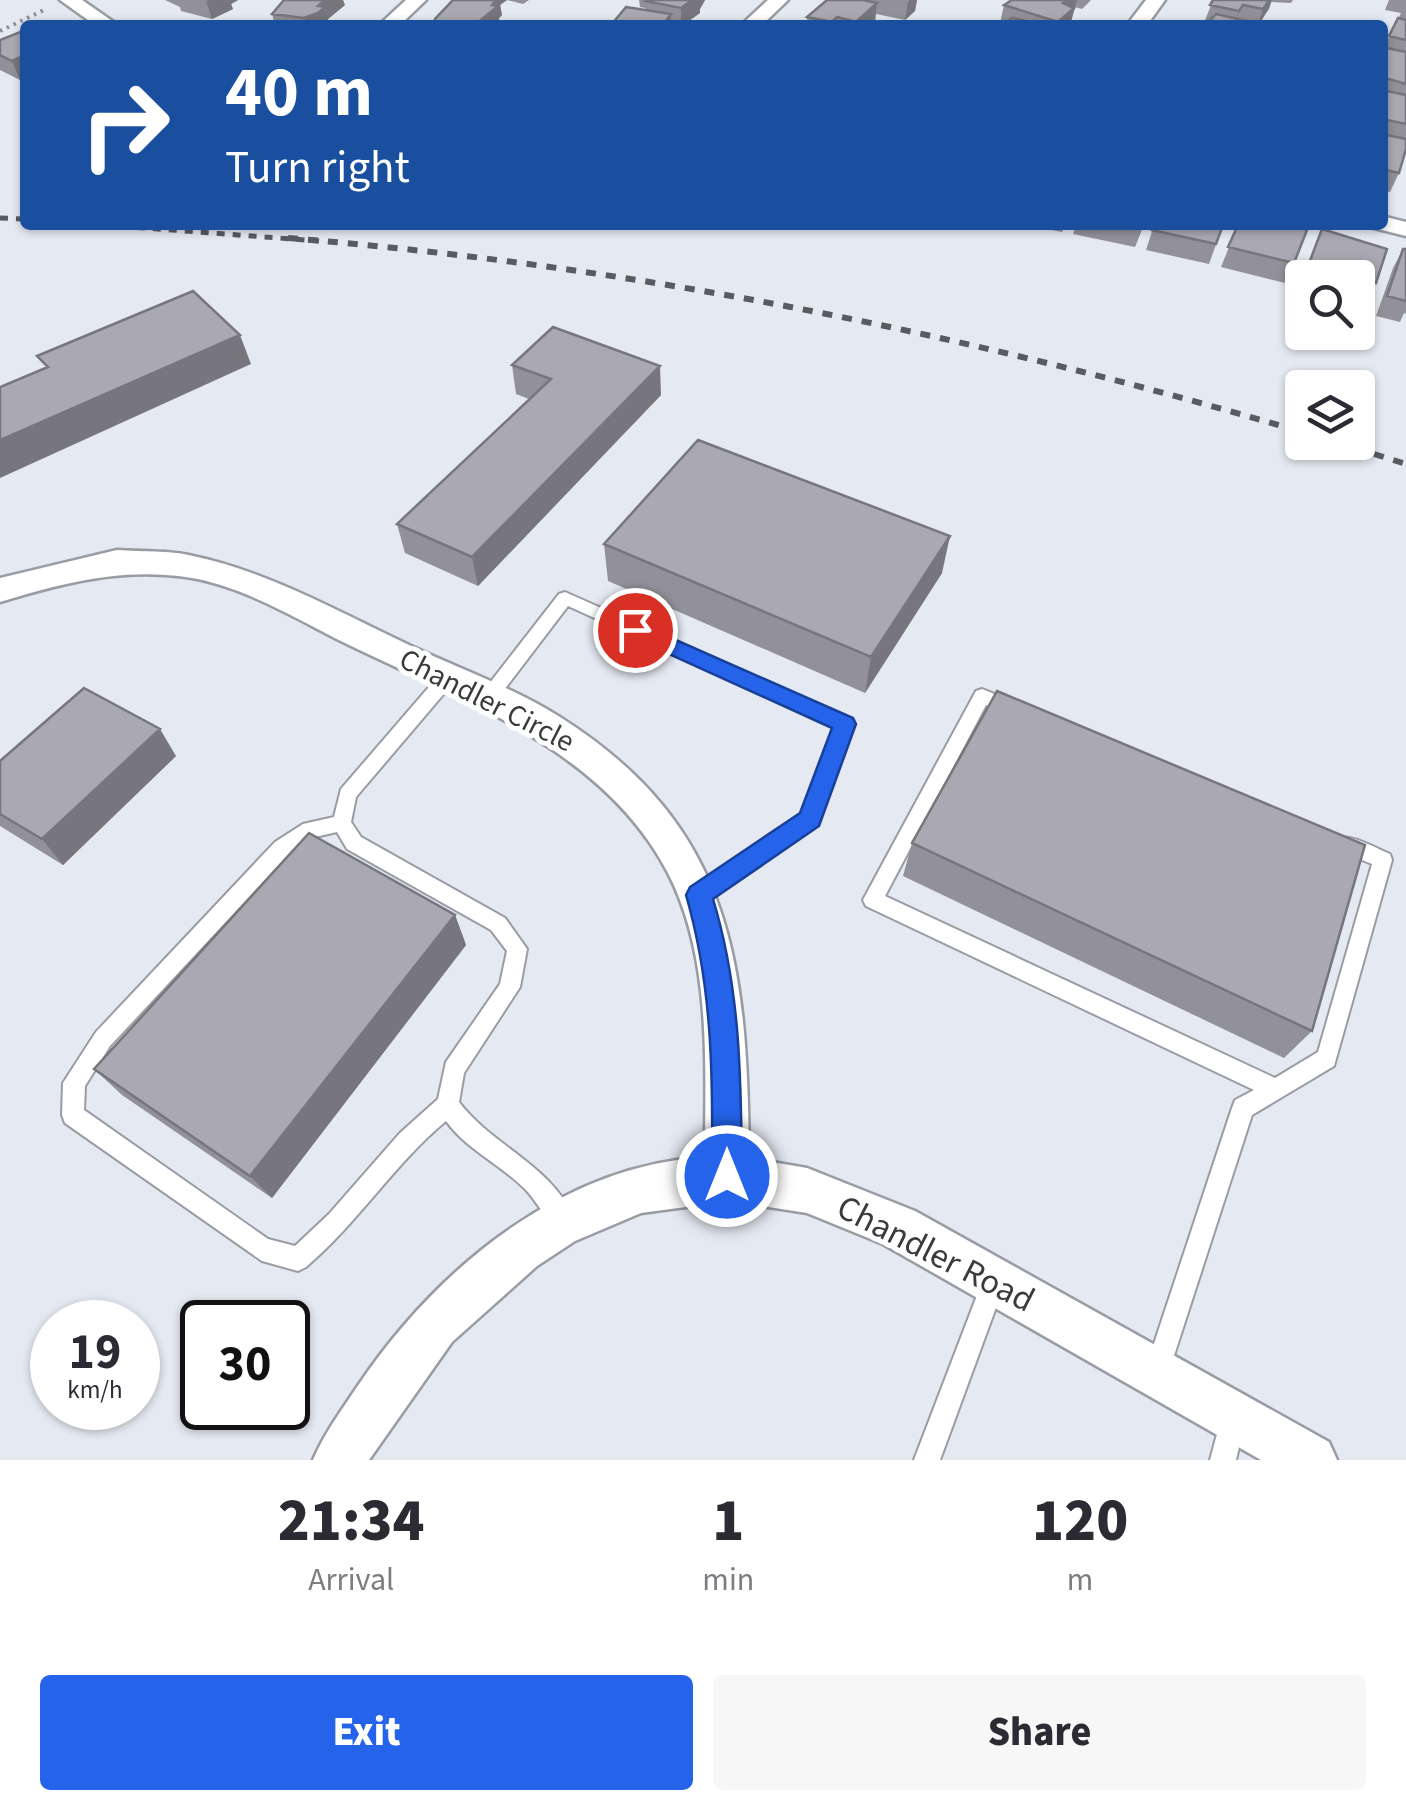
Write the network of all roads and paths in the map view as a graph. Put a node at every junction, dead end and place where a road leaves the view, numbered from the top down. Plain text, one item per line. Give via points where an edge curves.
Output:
1 (417, 0) edge
2 (779, 0) edge
3 (1156, 0) edge
4 (61, 4) edge
5 (25, 20) edge
6 (97, 20) edge
7 (395, 20) edge
8 (757, 20) edge
9 (1141, 20) edge
10 (0, 590) edge
11 (446, 678) junction
12 (488, 698) junction
13 (1036, 718) edge
14 (342, 823) junction
15 (1328, 838) edge
16 (699, 895) junction
17 (1278, 1090) junction
18 (448, 1104) junction
19 (727, 1176) junction
20 (565, 1221) junction
21 (994, 1279) junction
22 (1157, 1372) junction
23 (1228, 1438) edge
24 (347, 1457) edge
25 (927, 1460) edge
26 (1311, 1460) edge

1 - 7 street
2 - 8 street
3 - 9 street
4 - 5 path
4 - 6 street
10 - 11 street, Chandler Circle via 117,562 190,566 260,588
11 - 12 street, Chandler Circle
11 - 14 lane via 347,794
12 - 16 street, Chandler Circle via 545,726 616,776 669,834
12 - 16 lane via 565,598 845,724 810,819
13 - 17 lane via 982,696 873,900
14 - 18 lane via 354,843 498,924 517,950 510,987 454,1069
14 - 18 lane via 310,830 282,848 103,1039 74,1083 74,1115 262,1250 298,1259 331,1234 412,1131
15 - 17 lane via 1383,860 1327,1059
16 - 19 street, Chandler Circle via 722,999
17 - 22 lane via 1242,1108
18 - 20 lane via 467,1131 532,1181
19 - 20 street, Chandler Road via 676,1179
19 - 21 street, Chandler Road via 838,1201
20 - 24 street, Chandler Road via 506,1258 449,1310 393,1378
21 - 22 street, Chandler Road
21 - 25 lane
22 - 23 street, Chandler Road
23 - 26 street, Chandler Road

